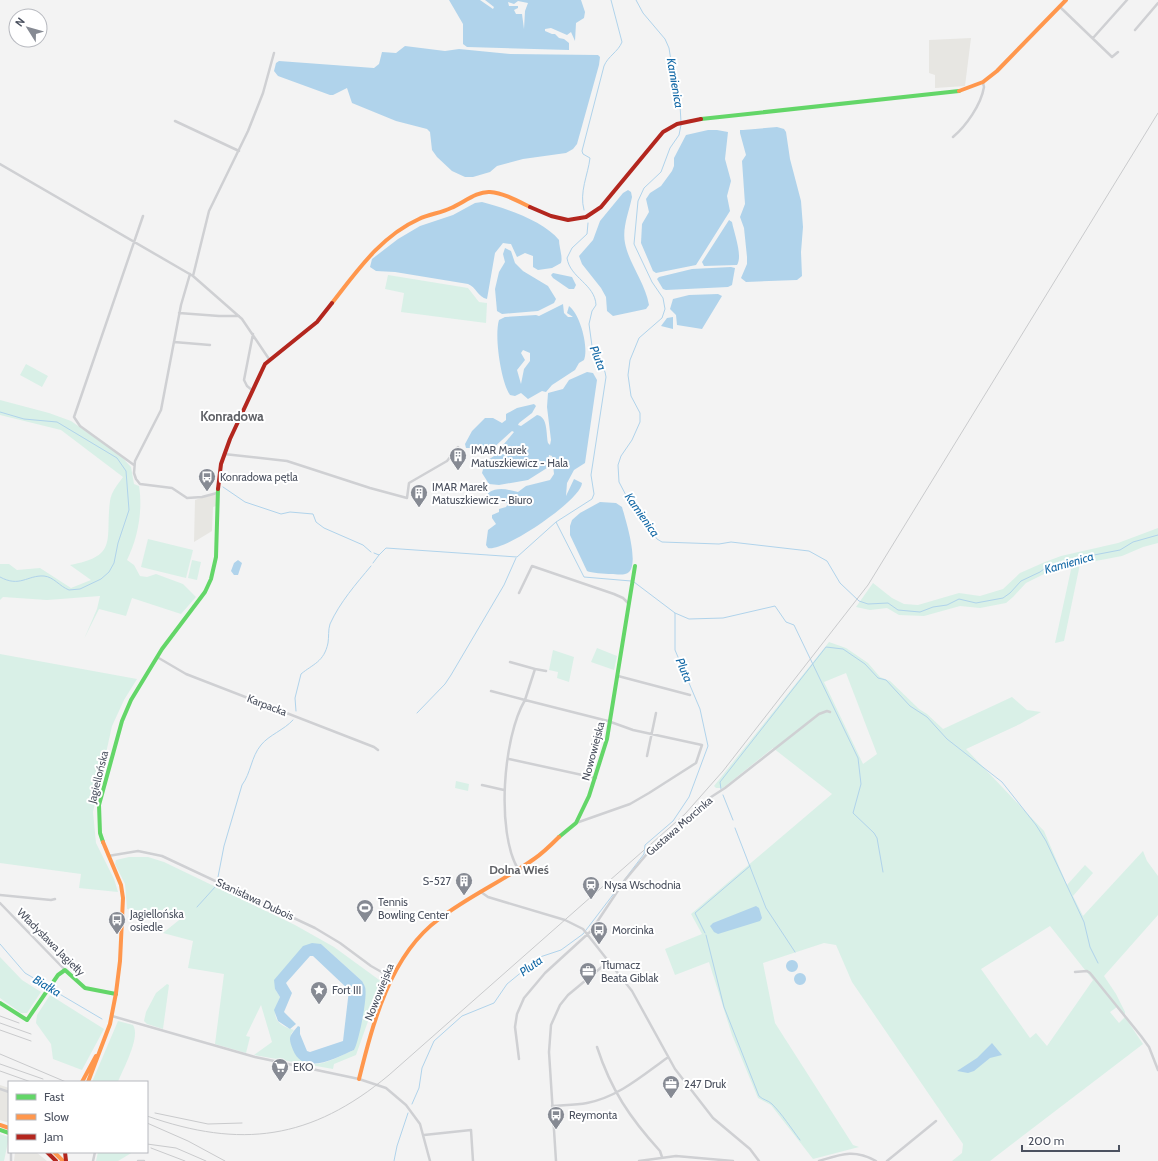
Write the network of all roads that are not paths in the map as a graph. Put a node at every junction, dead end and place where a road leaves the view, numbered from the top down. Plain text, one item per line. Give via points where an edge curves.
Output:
1 (1066, 0) edge
2 (1127, 0) edge
3 (1158, 3) edge
4 (1060, 7) junction
5 (1135, 30) dead end
6 (1092, 38) junction
7 (1118, 52) dead end
8 (274, 53) dead end
9 (983, 83) junction
10 (175, 121) dead end
11 (953, 137) dead end
12 (239, 151) junction
13 (0, 164) edge
14 (143, 216) dead end
15 (134, 242) junction
16 (192, 275) junction
17 (179, 313) junction
18 (239, 316) junction
19 (253, 333) junction
20 (174, 342) junction
21 (210, 345) dead end
22 (269, 359) junction
23 (252, 390) junction
24 (458, 446) dead end
25 (224, 454) junction
26 (134, 465) junction
27 (217, 493) junction
28 (635, 566) dead end
29 (519, 593) dead end
30 (629, 604) junction
31 (157, 657) junction
32 (510, 662) dead end
33 (535, 669) junction
34 (546, 671) dead end
35 (618, 676) junction
36 (491, 691) dead end
37 (690, 695) dead end
38 (526, 700) junction
39 (830, 712) dead end
40 (656, 713) dead end
41 (610, 722) junction
42 (651, 734) junction
43 (378, 750) dead end
44 (646, 756) dead end
45 (508, 759) junction
46 (596, 778) junction
47 (482, 785) dead end
48 (504, 790) junction
49 (576, 823) junction
50 (107, 856) junction
51 (519, 870) junction
52 (482, 892) junction
53 (0, 895) edge
54 (56, 898) dead end
55 (0, 903) edge
56 (586, 932) junction
57 (609, 960) junction
58 (65, 970) junction
59 (1075, 972) dead end
60 (392, 978) junction
61 (116, 994) junction
62 (0, 1003) edge
63 (112, 1016) junction
64 (597, 1047) dead end
65 (100, 1048) junction
66 (667, 1058) junction
67 (519, 1059) dead end
68 (1158, 1070) edge
69 (359, 1079) junction
70 (83, 1081) edge
71 (88, 1081) edge
72 (615, 1093) junction
73 (552, 1106) junction
74 (936, 1121) dead end
75 (424, 1135) junction
76 (52, 1153) edge
77 (676, 1156) junction
78 (662, 1157) junction
79 (676, 1160) edge
80 (56, 1161) edge
81 (64, 1161) edge
82 (138, 1161) edge
83 (144, 1161) edge
84 (430, 1161) edge
85 (473, 1161) edge
86 (556, 1161) edge
87 (639, 1161) edge
88 (733, 1161) edge
89 (759, 1161) edge
90 (819, 1161) edge
91 (876, 1161) edge
92 (887, 1161) edge

1 - 4 street
2 - 6 street
3 - 5 street
4 - 6 street
4 - 9 street via 998,73
6 - 7 street via 1112,57
8 - 12 street via 263,93
9 - 11 street via 981,98 966,123
9 - 22 street via 953,92 677,124 660,135 605,203 586,217 560,219 504,195 489,192 478,194 450,209 409,224 372,252 314,326
10 - 12 street
12 - 16 street via 214,199
13 - 15 street
14 - 15 street
15 - 16 street
15 - 26 street via 74,417 80,426
16 - 17 street
16 - 18 street
17 - 18 street
17 - 20 street
18 - 19 street
19 - 22 street
19 - 23 street via 244,380 246,386
20 - 21 street
20 - 26 street via 161,410
22 - 23 street, Jagiellońska
23 - 25 street, Jagiellońska
24 - 25 street via 447,461 409,483 407,498 287,461
25 - 27 street, Jagiellońska
26 - 27 street via 136,479 140,484 172,488 188,498 202,498
27 - 31 street, Jagiellońska via 216,557 211,579 205,592
28 - 30 street, Nowowiejska
29 - 30 street via 532,566 614,594
30 - 35 street, Nowowiejska
31 - 43 street, Karpacka via 181,672
31 - 50 street, Jagiellońska via 124,716 101,796 99,829
32 - 33 street
33 - 34 street
33 - 38 street
35 - 37 street
35 - 41 street, Nowowiejska
36 - 38 street
38 - 41 street
38 - 45 street via 512,733
39 - 56 street, Gustawa Morcinka via 819,714 708,799 646,855
40 - 42 street
41 - 42 street
41 - 46 street, Nowowiejska
42 - 44 street
42 - 49 street via 702,745 696,764 630,804
45 - 46 street
45 - 48 street
46 - 49 street, Nowowiejska
47 - 48 street
48 - 51 street via 512,858
49 - 51 street, Nowowiejska
50 - 60 street, Stanisława Dubois via 138,851 162,856 315,928
50 - 61 street, Jagiellońska via 123,891
51 - 52 street, Nowowiejska
52 - 56 street via 488,897 573,923
52 - 60 street, Nowowiejska via 454,908 423,933 404,955
53 - 54 street via 50,900
55 - 58 street, Władysława Jagiełły
56 - 57 street
56 - 67 street, Gustawa Morcinka via 545,973 521,1003 515,1027
57 - 66 street via 640,1005
57 - 73 street via 568,995 553,1019 548,1042
58 - 61 street, Władysława Jagiełły via 86,988
58 - 62 street via 58,975 27,1020
59 - 68 street via 1090,973 1141,1036
60 - 69 street, Nowowiejska via 368,1043
61 - 63 street, Jagiellońska
63 - 65 street, Jagiellońska
63 - 69 street via 255,1058
64 - 72 street
65 - 70 street, Jagiellońska
65 - 71 street, Jagiellońska
66 - 72 street
66 - 89 street via 719,1124 750,1149
69 - 75 street via 386,1088 401,1100 414,1114
72 - 73 street via 587,1103
72 - 78 street
73 - 86 street
74 - 92 street
75 - 84 street
75 - 85 street via 471,1130
76 - 80 street
76 - 81 street
77 - 78 street
77 - 79 street
77 - 88 street
78 - 87 street
82 - 83 street
90 - 91 street via 856,1153

